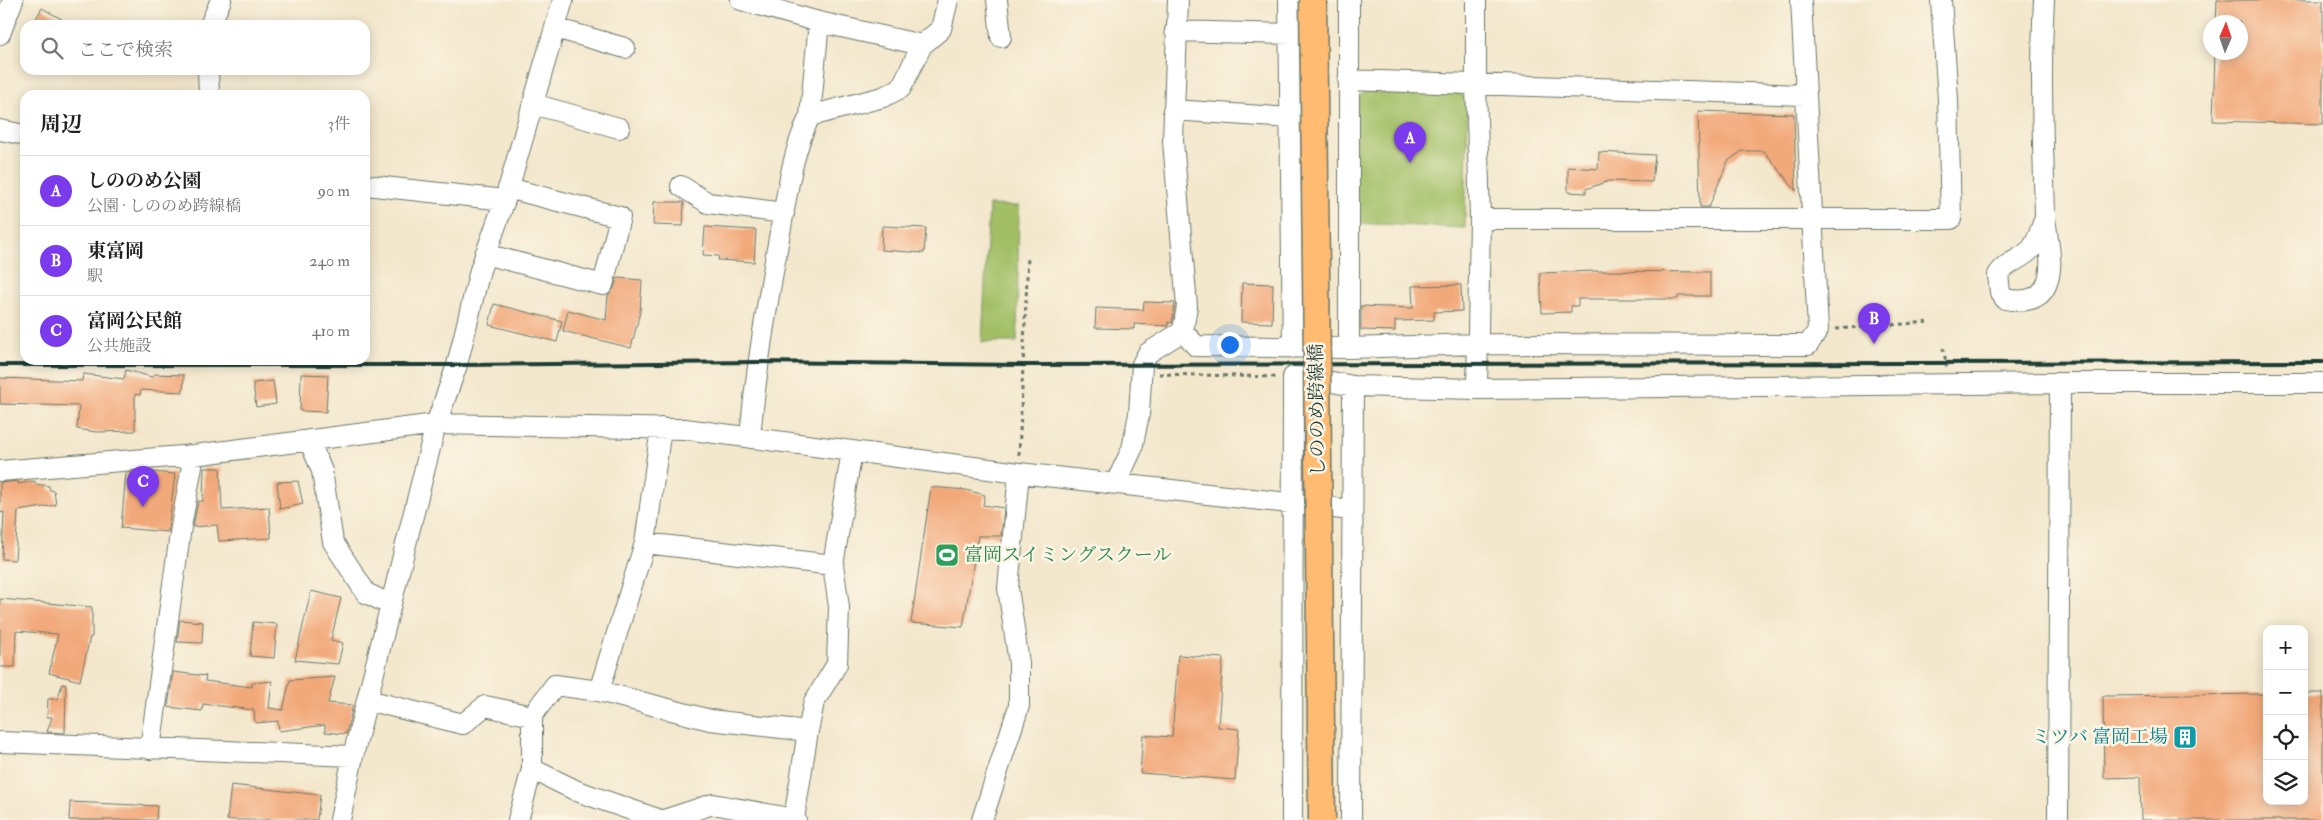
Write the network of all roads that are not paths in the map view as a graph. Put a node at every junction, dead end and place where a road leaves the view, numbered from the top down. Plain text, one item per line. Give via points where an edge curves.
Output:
1 (13, 0) edge
2 (221, 0) edge
3 (563, 0) edge
4 (741, 0) edge
5 (948, 0) edge
6 (997, 0) edge
7 (1178, 0) edge
8 (1289, 0) edge
9 (1313, 0) edge
10 (1349, 0) edge
11 (1476, 0) edge
12 (1801, 0) edge
13 (1941, 0) edge
14 (2044, 0) edge
15 (769, 4) edge
16 (212, 20) edge
17 (819, 22) junction
18 (555, 28) junction
19 (1175, 31) junction
20 (0, 34) edge
21 (1291, 34) junction
22 (1001, 37) dead end
23 (922, 45) junction
24 (625, 48) dead end
25 (208, 75) edge
26 (1348, 80) junction
27 (1476, 85) junction
28 (209, 90) edge
29 (1806, 95) junction
30 (532, 104) junction
31 (1173, 110) junction
32 (810, 116) junction
33 (1291, 118) junction
34 (620, 128) dead end
35 (0, 130) edge
36 (20, 134) edge
37 (370, 185) edge
38 (681, 186) dead end
39 (506, 194) junction
40 (784, 213) junction
41 (2045, 218) dead end
42 (1480, 219) junction
43 (1813, 220) junction
44 (485, 254) junction
45 (1183, 331) junction
46 (1478, 344) junction
47 (1292, 348) junction
48 (1349, 348) junction
49 (2060, 383) junction
50 (2323, 383) edge
51 (1353, 386) junction
52 (1477, 389) junction
53 (436, 424) junction
54 (661, 428) junction
55 (750, 438) junction
56 (309, 440) junction
57 (852, 451) junction
58 (194, 455) junction
59 (0, 471) edge
60 (1019, 474) junction
61 (1116, 483) junction
62 (1292, 504) junction
63 (1351, 510) junction
64 (645, 543) junction
65 (833, 565) junction
66 (391, 605) junction
67 (598, 691) junction
68 (367, 700) junction
69 (532, 716) junction
70 (808, 731) junction
71 (0, 742) edge
72 (150, 749) junction
73 (353, 756) junction
74 (532, 769) junction
75 (795, 819) edge
76 (340, 820) edge
77 (518, 820) edge
78 (662, 820) edge
79 (982, 820) edge
80 (1292, 820) edge
81 (1322, 820) edge
82 (1351, 820) edge
83 (2058, 820) edge

1 - 20 street
2 - 16 street
3 - 18 street
4 - 15 street
5 - 23 street via 941,29
6 - 22 street
7 - 19 street
8 - 21 street
9 - 81 main road, しののめ跨線橋, bridge
10 - 26 street
11 - 27 street
12 - 29 street
13 - 43 street via 1948,99 1950,219
14 - 41 street via 2041,46
15 - 17 street
17 - 23 street
17 - 32 street
18 - 24 street
18 - 30 street
19 - 21 street
19 - 31 street
21 - 33 street
23 - 32 street via 901,88 882,97
25 - 28 street
26 - 27 street
26 - 48 street
27 - 29 street
27 - 42 street
29 - 43 street
30 - 34 street
30 - 39 street
31 - 33 street
31 - 45 street via 1172,141 1188,306
32 - 40 street via 793,161
33 - 47 street
35 - 36 street
37 - 39 street
38 - 40 street via 708,203
39 - 44 street
39 - 44 street via 620,217 603,285
40 - 55 street via 757,362
42 - 43 street
42 - 46 street
43 - 46 street via 1818,330 1808,344
44 - 53 street via 457,365
45 - 47 street via 1196,346
45 - 61 street via 1148,353 1142,364 1139,414 1132,449
46 - 48 street
46 - 52 street
47 - 48 street
49 - 50 street
49 - 52 street
49 - 83 street
51 - 52 street
51 - 62 street via 1293,377
51 - 63 street
53 - 54 street
53 - 56 street
53 - 66 street
54 - 55 street
54 - 64 street
55 - 57 street
56 - 58 street
56 - 66 street via 322,471 333,542 366,593
57 - 60 street
57 - 65 street
58 - 59 street
58 - 72 street
60 - 61 street
60 - 79 street via 1008,588 1019,663 1019,706
61 - 62 street
62 - 63 street
62 - 80 street
63 - 82 street
64 - 65 street
64 - 67 street
65 - 70 street via 839,606 837,664 814,702
66 - 68 street
67 - 69 street via 555,685
67 - 70 street via 710,720
68 - 69 street via 463,724 485,706
68 - 73 street
69 - 74 street
70 - 75 street
71 - 72 street
72 - 73 street
73 - 76 street
74 - 77 street
74 - 78 street via 576,791
75 - 78 street via 713,804

